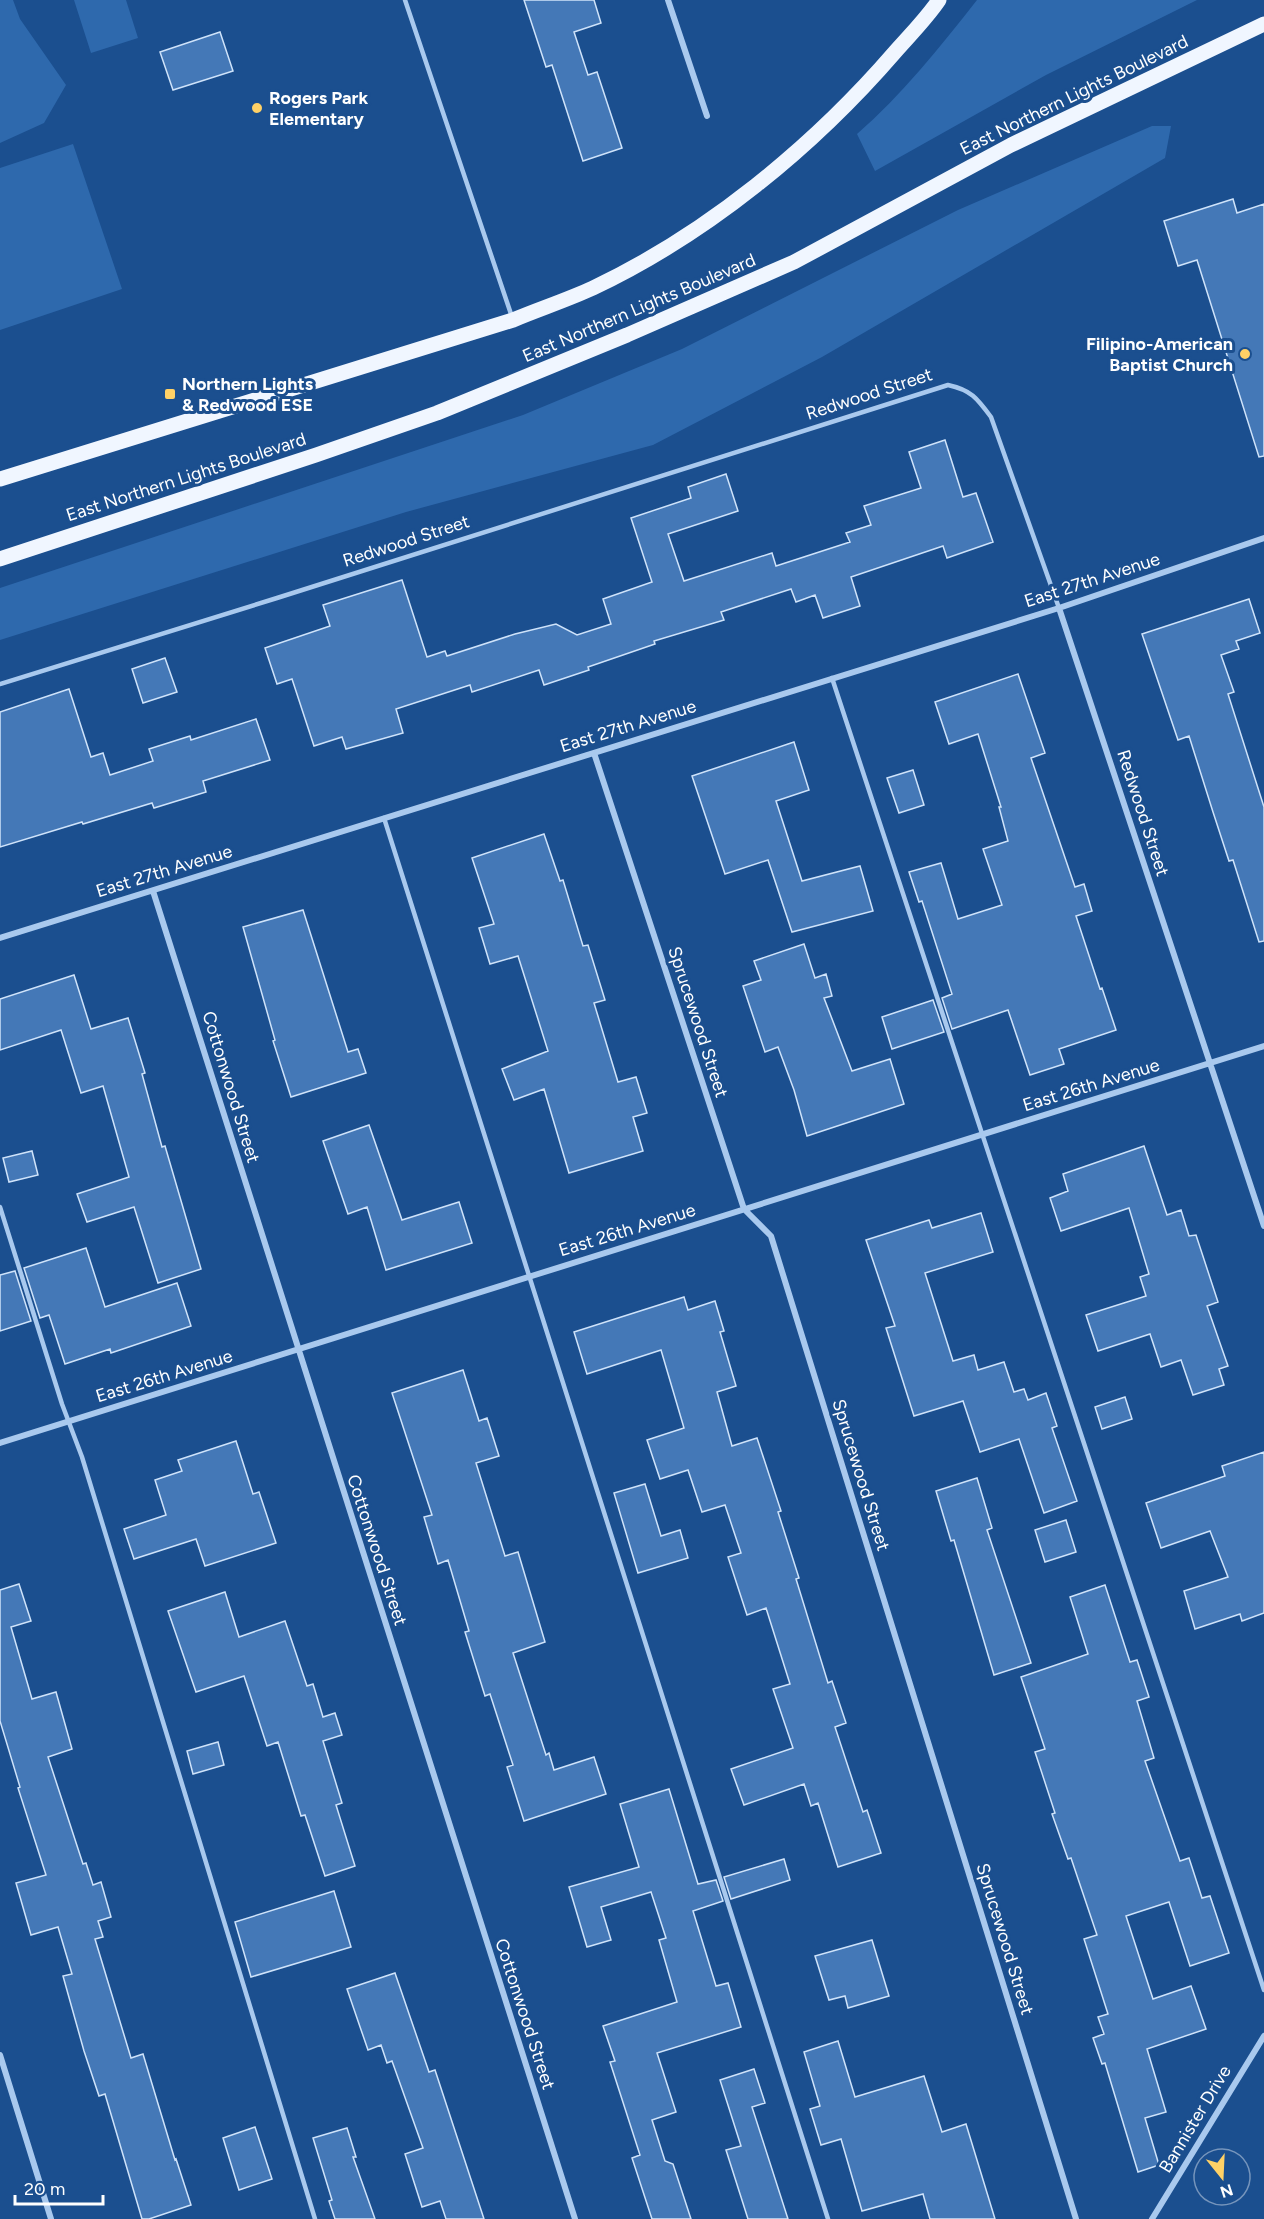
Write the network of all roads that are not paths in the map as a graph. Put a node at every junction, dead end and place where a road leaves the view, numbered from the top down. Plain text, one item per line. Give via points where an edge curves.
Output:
1 (405, 0) edge
2 (668, 0) edge
3 (939, 0) edge
4 (1264, 24) edge
5 (707, 116) dead end
6 (513, 320) junction
7 (0, 479) edge
8 (1264, 538) edge
9 (0, 559) edge
10 (1059, 608) junction
11 (832, 678) junction
12 (0, 684) edge
13 (594, 753) junction
14 (384, 818) junction
15 (153, 891) junction
16 (0, 938) edge
17 (1264, 1046) edge
18 (1209, 1063) junction
19 (982, 1134) junction
20 (0, 1207) edge
21 (744, 1209) junction
22 (1264, 1226) edge
23 (530, 1276) junction
24 (297, 1349) junction
25 (69, 1421) junction
26 (0, 1443) edge
27 (1264, 1990) edge
28 (1264, 2036) edge
29 (0, 2055) edge
30 (51, 2219) edge
31 (315, 2219) edge
32 (575, 2219) edge
33 (828, 2219) edge
34 (1076, 2219) edge
35 (1152, 2219) edge

1 - 6 lane
2 - 5 street
3 - 6 main road, East Northern Lights Boulevard via 868,83 821,130 730,205 660,252 602,283
4 - 9 main road, East Northern Lights Boulevard via 1011,145 794,262 627,335 436,413
6 - 7 main road, East Northern Lights Boulevard
8 - 10 street, East 27th Avenue
10 - 11 street, East 27th Avenue
10 - 12 lane, Redwood Street via 991,417 965,388 948,385
10 - 18 street, Redwood Street
11 - 13 street, East 27th Avenue
11 - 19 lane
13 - 14 street, East 27th Avenue
13 - 21 street, Sprucewood Street
14 - 15 street, East 27th Avenue
14 - 23 lane
15 - 16 street, East 27th Avenue
15 - 24 street, Cottonwood Street
17 - 18 street, East 26th Avenue
18 - 19 street, East 26th Avenue
18 - 22 street, Redwood Street
19 - 21 street, East 26th Avenue
19 - 27 lane
20 - 25 lane
21 - 23 street, East 26th Avenue
21 - 34 street, Sprucewood Street via 771,1236
23 - 24 street, East 26th Avenue
23 - 33 lane
24 - 25 street, East 26th Avenue
24 - 32 street, Cottonwood Street
25 - 26 street, East 26th Avenue
25 - 31 lane
28 - 35 street, Bannister Drive
29 - 30 street

